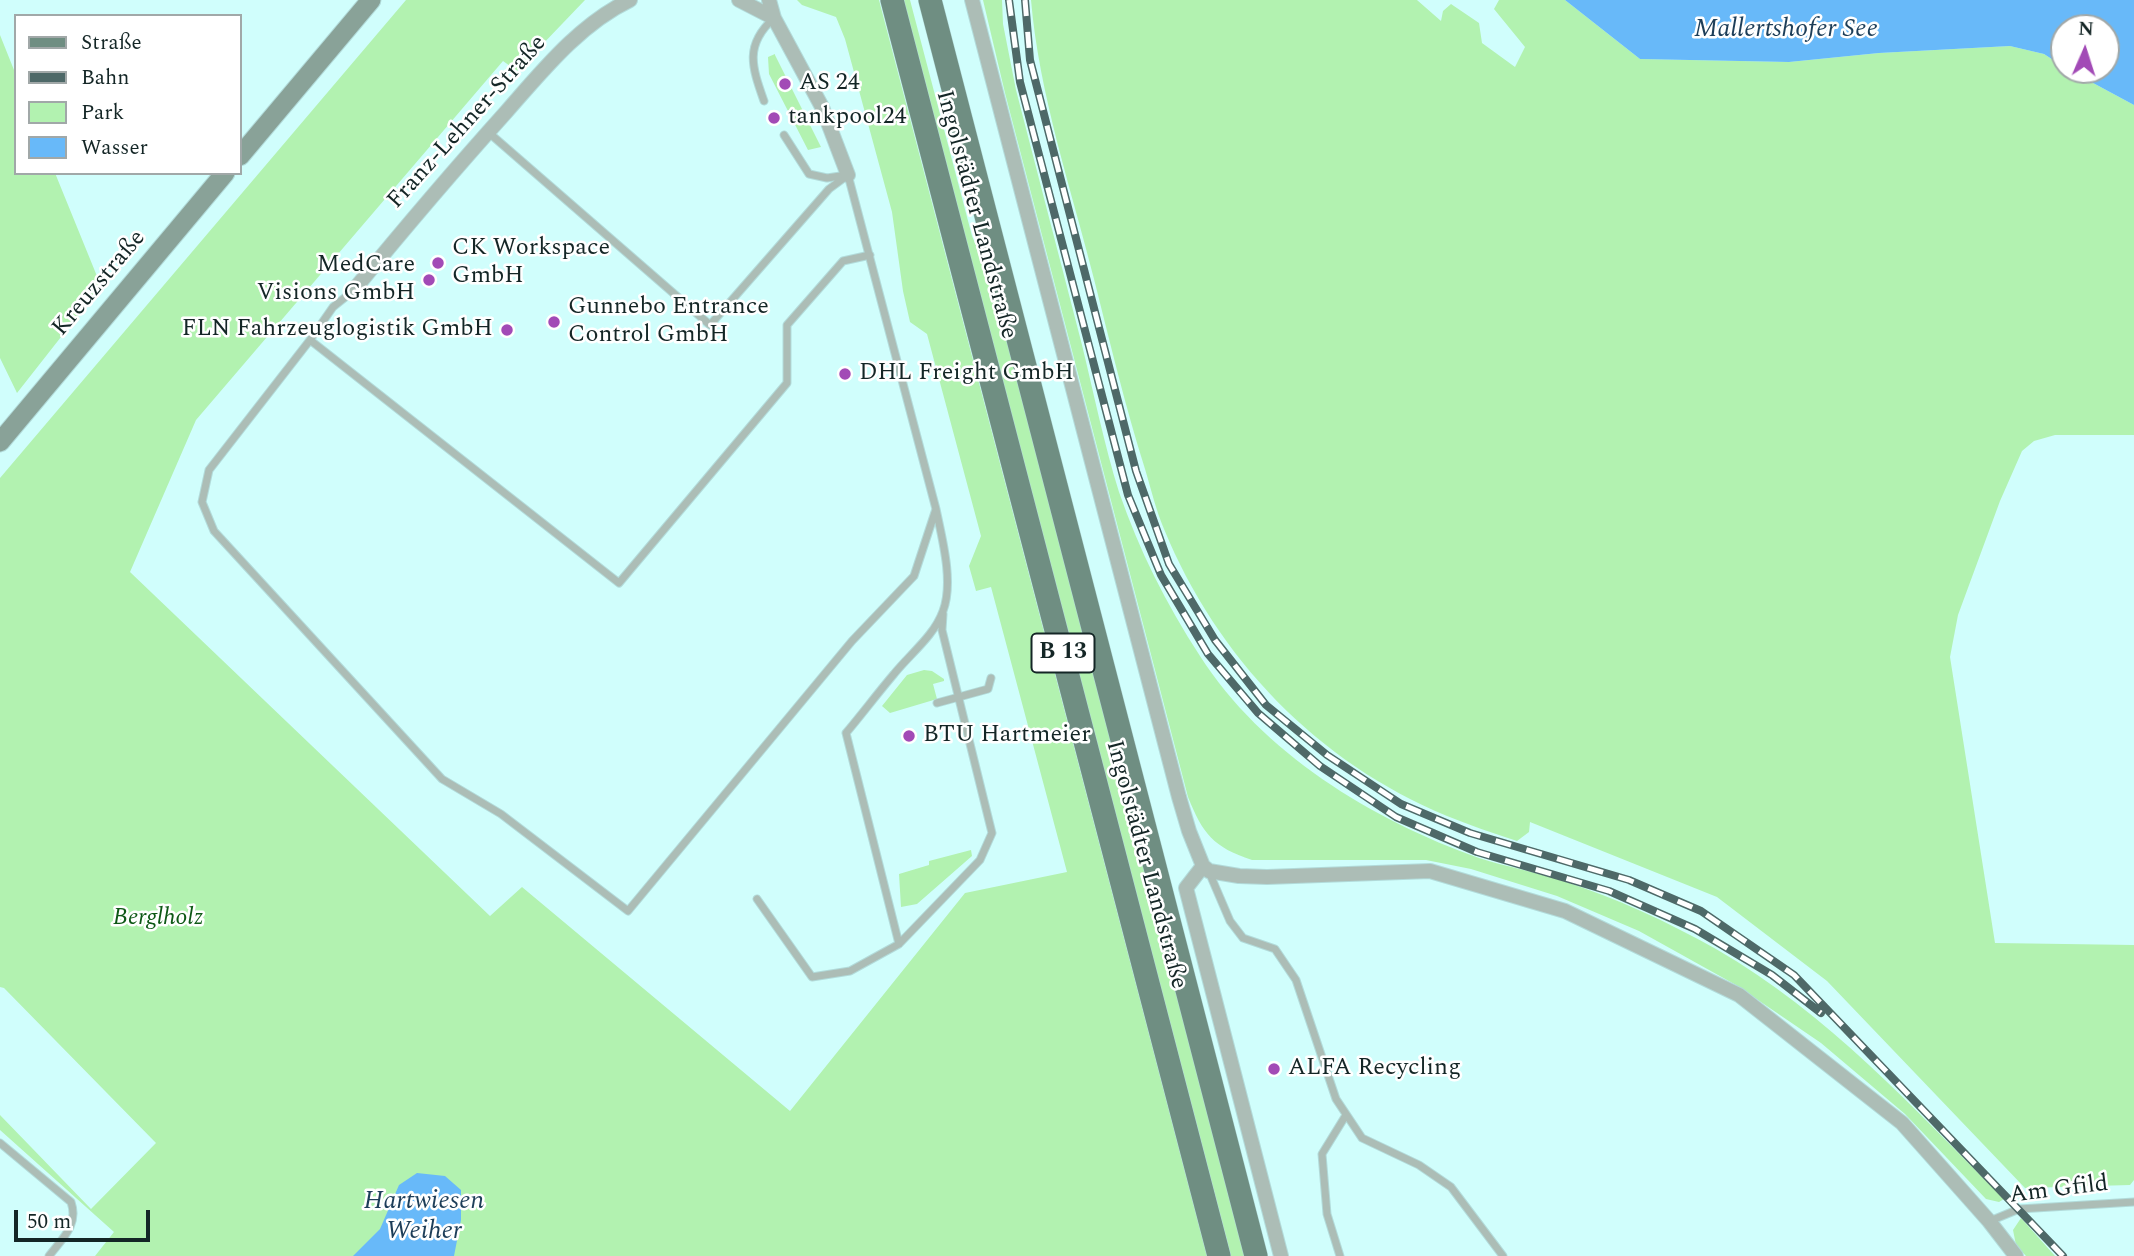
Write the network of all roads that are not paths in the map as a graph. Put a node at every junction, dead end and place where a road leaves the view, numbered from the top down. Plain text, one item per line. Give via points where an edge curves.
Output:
1 (371, 0) edge
2 (630, 0) edge
3 (739, 0) edge
4 (769, 0) edge
5 (892, 0) edge
6 (930, 0) edge
7 (972, 0) edge
8 (774, 18) junction
9 (764, 101) dead end
10 (488, 132) junction
11 (784, 135) dead end
12 (242, 154) edge
13 (223, 175) edge
14 (848, 175) junction
15 (870, 255) junction
16 (353, 291) joint
17 (310, 340) junction
18 (14, 427) junction
19 (0, 442) edge
20 (0, 449) edge
21 (936, 509) junction
22 (944, 610) junction
23 (991, 678) dead end
24 (959, 698) junction
25 (937, 703) dead end
26 (1206, 869) junction
27 (757, 899) dead end
28 (899, 943) junction
29 (1346, 1115) junction
30 (0, 1143) edge
31 (2134, 1202) edge
32 (1989, 1221) junction
33 (49, 1256) edge
34 (1219, 1256) edge
35 (1256, 1256) edge
36 (1281, 1256) edge
37 (1340, 1256) edge
38 (1503, 1256) edge
39 (2016, 1256) edge

1 - 12 main road
2 - 10 street, Franz-Lehner-Straße via 612,8 561,51
3 - 8 street
4 - 8 street
5 - 34 main road, Ingolstädter Landstraße / B 13
6 - 35 main road, Ingolstädter Landstraße / B 13
7 - 26 street, Ingolstädter Landstraße via 1179,797
8 - 9 lane via 762,29 752,52 753,71
8 - 14 street via 822,107
10 - 14 lane via 710,325 829,189
10 - 16 street, Franz-Lehner-Straße
11 - 14 lane via 808,174 827,178
13 - 18 main road, Kreuzstraße
14 - 15 lane
15 - 17 lane via 843,261 787,326 787,383 619,583
15 - 21 lane
16 - 17 lane via 333,307
17 - 21 lane via 209,470 202,502 214,531 442,779 501,814 628,911 852,641 914,576
18 - 19 main road, Kreuzstraße
18 - 20 main road, Kreuzstraße
21 - 22 lane via 946,569
22 - 24 lane via 942,629
22 - 28 lane via 928,636 846,733
23 - 24 lane via 988,689
24 - 25 lane
24 - 28 lane via 992,833 980,860
26 - 29 lane via 1243,938 1275,949 1296,980 1336,1100
26 - 32 street via 1267,877 1430,871 1564,911 1740,995 1902,1123
26 - 36 street, Ingolstädter Landstraße via 1186,887
27 - 28 lane via 812,977 850,971
29 - 37 lane via 1322,1154 1327,1214
29 - 38 lane via 1362,1138 1419,1165 1451,1187
30 - 33 lane via 71,1202 73,1225
31 - 32 lane, Am Gfild via 2019,1209
32 - 39 street

